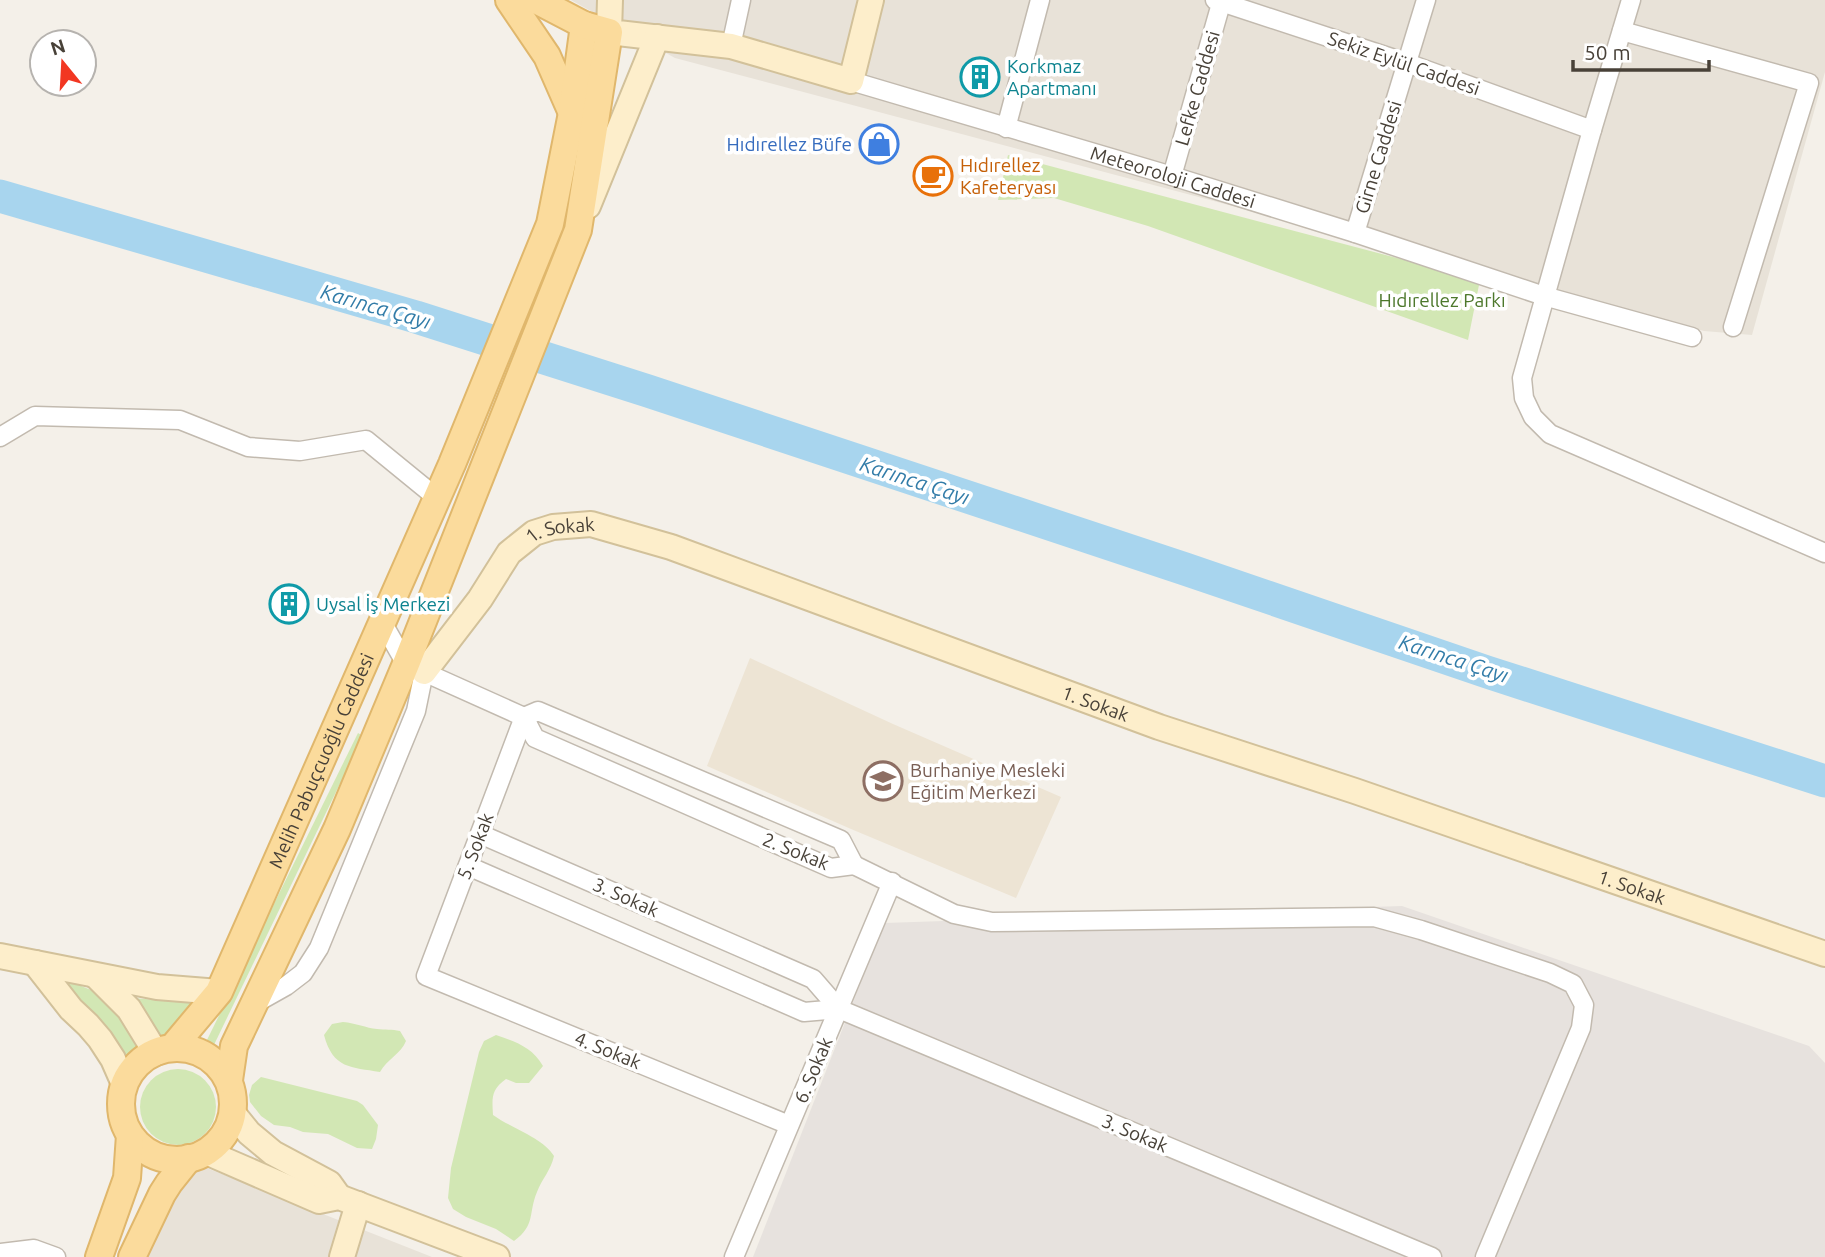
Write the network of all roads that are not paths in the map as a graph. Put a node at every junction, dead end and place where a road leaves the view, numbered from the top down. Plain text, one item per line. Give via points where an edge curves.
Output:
1 (509, 0) edge
2 (536, 0) edge
3 (596, 0) edge
4 (610, 0) edge
5 (741, 0) edge
6 (871, 0) edge
7 (1040, 0) edge
8 (1426, 0) edge
9 (1631, 0) edge
10 (1220, 1) edge
11 (596, 29) junction
12 (1622, 31) junction
13 (657, 37) junction
14 (731, 46) junction
15 (1407, 63) junction
16 (852, 80) junction
17 (572, 113) junction
18 (1006, 128) junction
19 (1592, 130) junction
20 (1172, 176) junction
21 (578, 230) junction
22 (1355, 233) junction
23 (1544, 296) junction
24 (1733, 327) dead end
25 (1692, 337) dead end
26 (0, 437) edge
27 (438, 498) junction
28 (1825, 553) edge
29 (382, 622) junction
30 (415, 668) junction
31 (524, 717) junction
32 (480, 834) junction
33 (854, 865) junction
34 (468, 866) junction
35 (892, 882) junction
36 (1825, 954) edge
37 (0, 956) edge
38 (35, 963) junction
39 (96, 976) junction
40 (426, 976) joint
41 (219, 992) junction
42 (839, 1009) junction
43 (164, 1050) junction
44 (229, 1080) junction
45 (124, 1084) junction
46 (232, 1112) junction
47 (789, 1125) junction
48 (130, 1135) junction
49 (198, 1155) junction
50 (349, 1200) junction
51 (0, 1254) edge
52 (55, 1257) edge
53 (99, 1257) edge
54 (132, 1257) edge
55 (342, 1257) edge
56 (497, 1257) edge
57 (734, 1257) edge
58 (1432, 1257) edge
59 (1485, 1257) edge

1 - 17 main road via 547,56
2 - 11 main road
3 - 11 street
4 - 11 street
5 - 14 street
6 - 16 street
7 - 18 street
8 - 15 street, Girne Caddesi
9 - 12 street
10 - 15 street, Sekiz Eylül Caddesi
10 - 20 street, Lefke Caddesi
11 - 13 street, Meteoroloji Caddesi
11 - 17 main road, Melih Pabuçcuoğlu Caddesi
11 - 21 main road, Melih Pabuçcuoğlu Caddesi
12 - 19 street
12 - 24 street via 1809,83
13 - 14 street, Meteoroloji Caddesi
13 - 21 street
14 - 16 street, Meteoroloji Caddesi
15 - 19 street, Sekiz Eylül Caddesi
15 - 22 street, Girne Caddesi
16 - 18 street, Meteoroloji Caddesi
17 - 27 main road, Melih Pabuçcuoğlu Caddesi via 550,224
18 - 20 street, Meteoroloji Caddesi
19 - 23 street
20 - 22 street, Meteoroloji Caddesi
21 - 30 main road, Melih Pabuçcuoğlu Caddesi via 482,474
22 - 23 street, Meteoroloji Caddesi
23 - 25 street, Meteoroloji Caddesi
23 - 28 street via 1522,378 1532,418 1550,434
26 - 27 street via 35,416 180,419 248,447 300,451 366,440
27 - 29 main road, Melih Pabuçcuoğlu Caddesi
29 - 30 street
29 - 41 main road, Melih Pabuçcuoğlu Caddesi
30 - 31 street, 2. Sokak
30 - 36 street, 1. Sokak via 480,599 509,553 534,533 591,524 671,547 1159,727
30 - 44 main road, Melih Pabuçcuoğlu Caddesi via 234,1046
31 - 32 street, 5. Sokak
31 - 33 street, 2. Sokak via 535,738 831,868
31 - 33 street, 2. Sokak via 538,711 841,840
32 - 34 street, 5. Sokak
32 - 42 street, 3. Sokak via 813,979
33 - 35 street
34 - 40 street, 5. Sokak
34 - 42 street, 3. Sokak via 804,1012
35 - 42 street, 6. Sokak
35 - 59 street via 954,914 992,922 1374,918 1573,984 1584,1004 1581,1028
37 - 38 street
38 - 39 street
38 - 45 street via 100,1039
39 - 41 street
39 - 43 street
40 - 47 street, 4. Sokak
41 - 43 main road, Melih Pabuçcuoğlu Caddesi
42 - 47 street, 6. Sokak
42 - 58 street, 3. Sokak
43 - 44 main road via 193,1050 209,1058
43 - 45 main road via 141,1062
44 - 46 main road
45 - 48 main road via 122,1111
46 - 49 main road via 220,1140
46 - 50 street via 273,1153 329,1183
47 - 57 street, 6. Sokak
48 - 49 main road via 153,1154 170,1159
48 - 53 main road via 127,1178
49 - 50 street via 319,1201
49 - 54 main road via 162,1194
50 - 55 street
50 - 56 street
51 - 52 street via 34,1249

